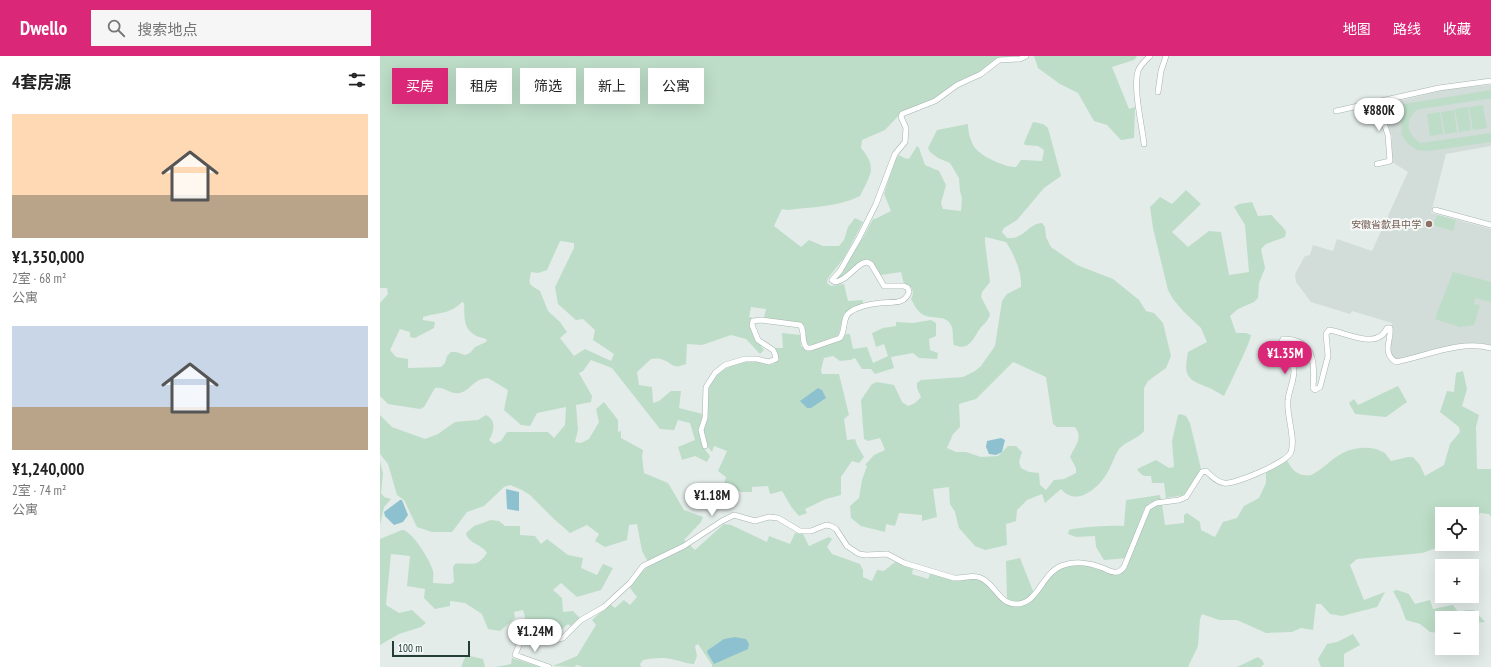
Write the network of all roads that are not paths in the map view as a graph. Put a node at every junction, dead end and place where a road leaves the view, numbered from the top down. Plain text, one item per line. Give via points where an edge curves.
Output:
1 (1026, 56) edge
2 (1150, 56) edge
3 (1166, 56) edge
4 (1491, 81) edge
5 (1158, 92) dead end
6 (1377, 102) junction
7 (1336, 111) dead end
8 (1144, 144) dead end
9 (1377, 164) dead end
10 (1435, 210) dead end
11 (1491, 225) edge
12 (1491, 348) edge
13 (705, 446) dead end
14 (549, 667) edge

1 - 13 street via 1020,59 999,60 981,74 957,85 935,101 902,114 906,128 905,142 895,154 876,204 859,238 832,280 842,281 861,263 867,262 871,264 884,286 908,288 906,298 896,303 875,304 851,311 846,316 840,338 811,348 806,348 804,344 800,325 753,321 758,340 773,350 776,358 769,362 745,358 725,365 715,373 706,387 705,418 701,430
2 - 8 street via 1138,73 1138,109
3 - 5 street
4 - 6 street via 1440,88
6 - 7 street
6 - 9 street via 1388,134 1390,161
10 - 11 street
12 - 14 street via 1477,346 1448,349 1396,362 1390,357 1387,344 1391,334 1390,328 1387,328 1382,336 1369,340 1329,330 1326,334 1328,360 1320,387 1315,390 1314,363 1310,352 1301,344 1283,339 1282,343 1294,372 1288,402 1292,430 1291,453 1263,471 1231,483 1220,482 1206,471 1202,472 1186,497 1152,504 1140,524 1124,567 1120,571 1112,572 1089,563 1063,565 1046,576 1031,599 1016,604 1005,602 989,584 977,576 954,578 904,563 887,554 859,554 847,546 836,529 831,526 800,531 778,518 769,517 755,521 734,515 684,546 643,566 630,583 604,607 582,620 563,638 548,642 524,638 515,654

